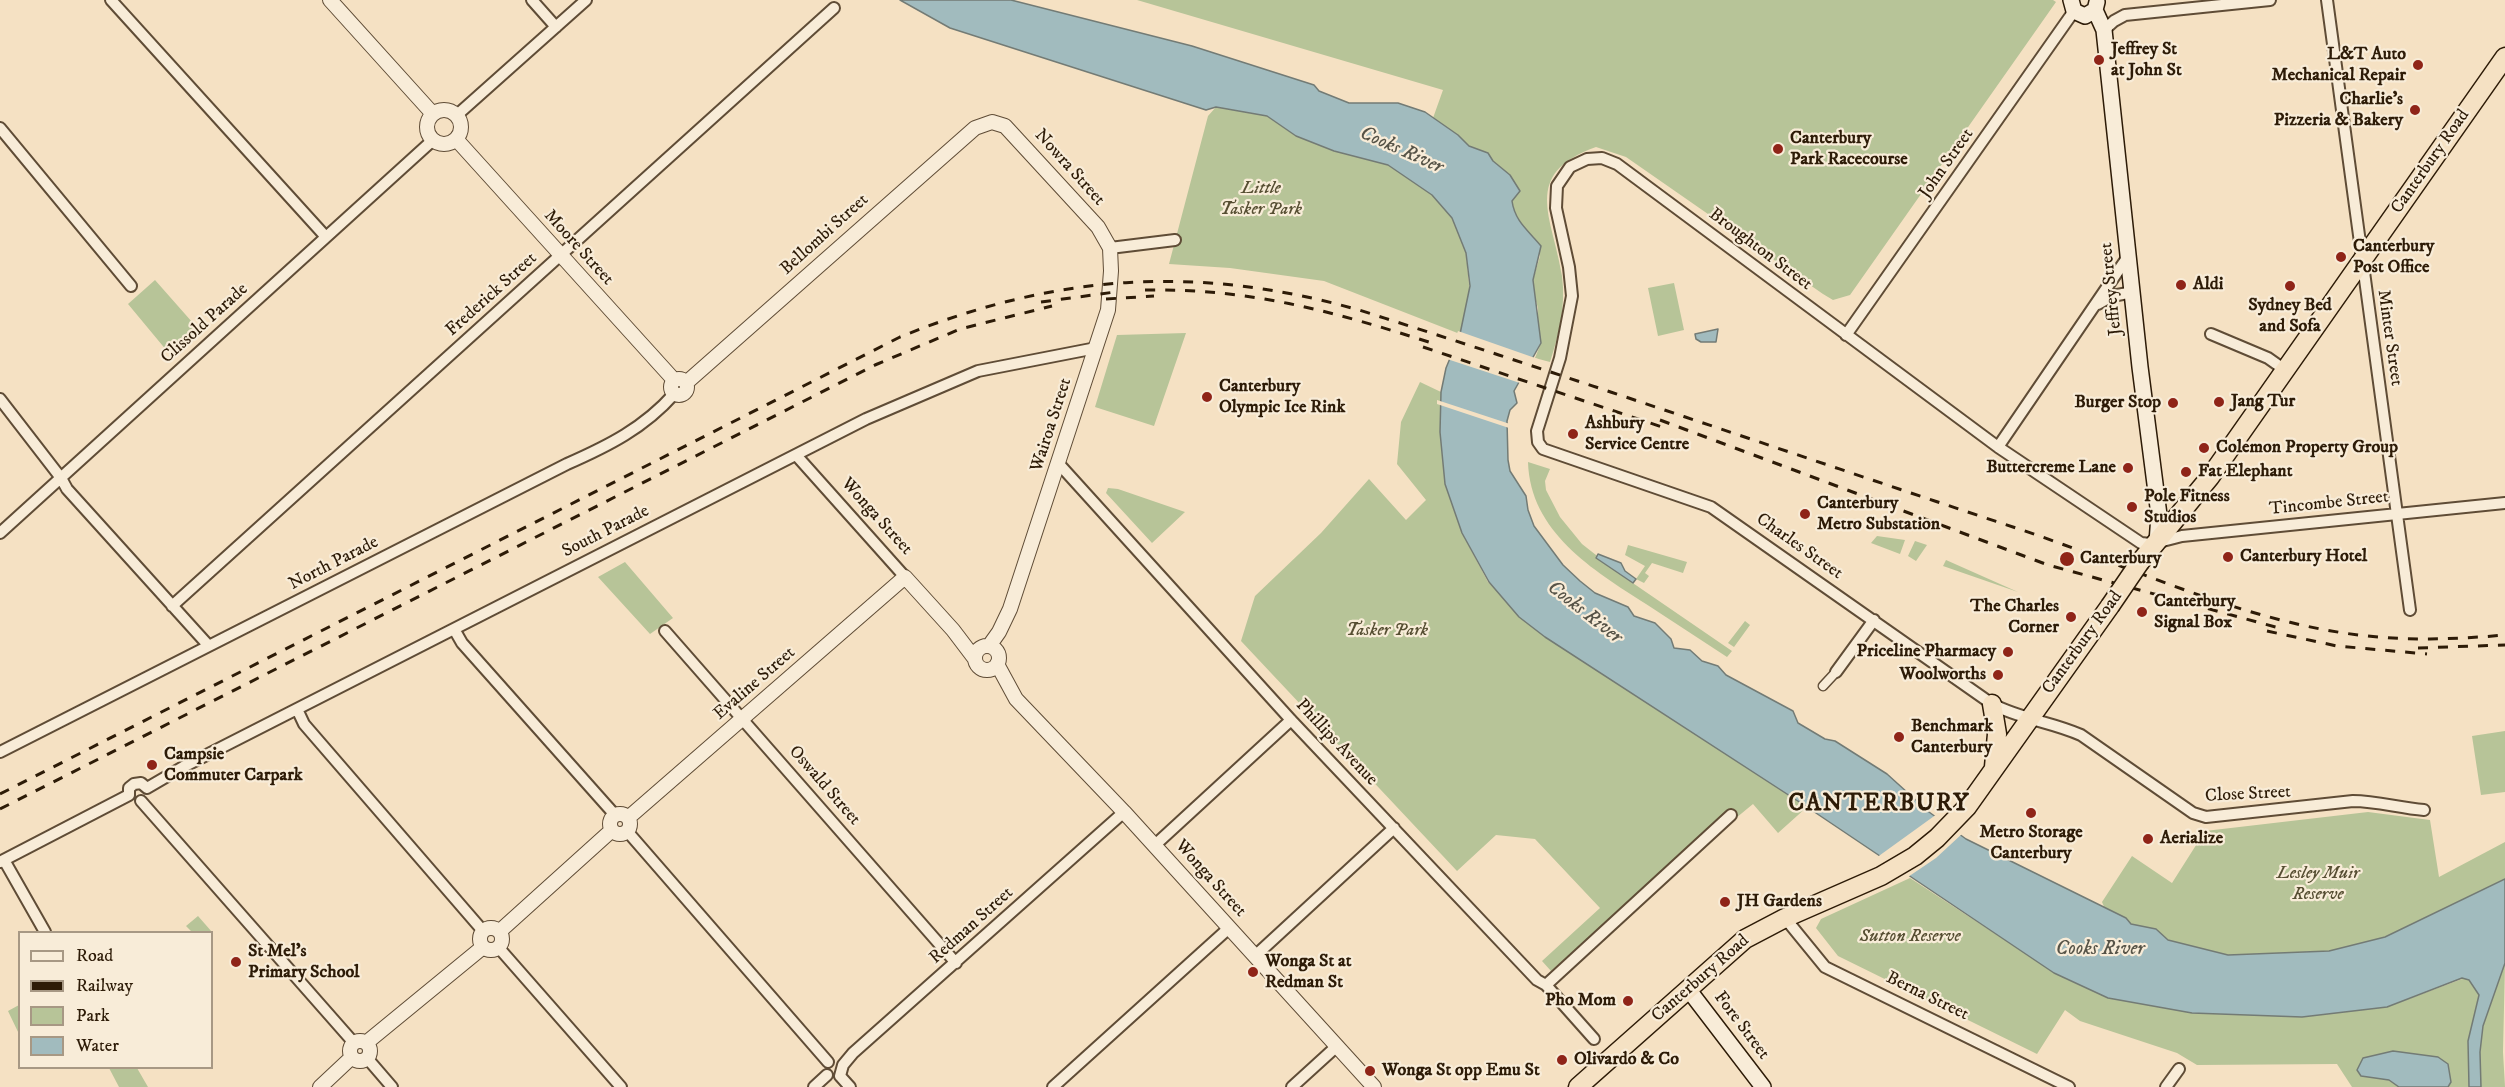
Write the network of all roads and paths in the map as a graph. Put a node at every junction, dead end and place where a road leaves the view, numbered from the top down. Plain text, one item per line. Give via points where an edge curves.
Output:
1 (111, 0) edge
2 (330, 0) edge
3 (532, 0) edge
4 (586, 0) edge
5 (2270, 0) edge
6 (2327, 0) edge
7 (2096, 5) edge
8 (2072, 6) edge
9 (834, 8) dead end
10 (556, 27) junction
11 (2104, 30) junction
12 (2505, 57) edge
13 (433, 114) junction
14 (457, 115) junction
15 (992, 122) joint
16 (0, 128) edge
17 (433, 140) junction
18 (456, 140) junction
19 (326, 237) junction
20 (1175, 240) dead end
21 (1110, 248) junction
22 (561, 255) junction
23 (2129, 255) junction
24 (2362, 260) junction
25 (131, 286) dead end
26 (2133, 292) junction
27 (2096, 305) junction
28 (2211, 334) dead end
29 (1846, 335) junction
30 (1096, 348) junction
31 (2285, 370) junction
32 (678, 386) junction
33 (0, 399) edge
34 (1537, 437) joint
35 (1998, 447) junction
36 (796, 455) junction
37 (1059, 464) junction
38 (61, 478) junction
39 (2505, 503) edge
40 (2397, 514) junction
41 (0, 533) edge
42 (2157, 543) junction
43 (905, 577) junction
44 (172, 606) junction
45 (1010, 609) junction
46 (2410, 610) dead end
47 (1874, 620) junction
48 (454, 628) junction
49 (666, 631) dead end
50 (208, 645) junction
51 (981, 656) junction
52 (998, 660) junction
53 (1836, 672) joint
54 (1823, 686) dead end
55 (1017, 699) junction
56 (1992, 704) junction
57 (297, 709) junction
58 (742, 719) junction
59 (2028, 719) junction
60 (1291, 720) junction
61 (0, 752) edge
62 (1994, 769) junction
63 (147, 788) junction
64 (129, 795) junction
65 (141, 801) junction
66 (2424, 810) dead end
67 (1124, 812) junction
68 (1731, 815) dead end
69 (623, 821) junction
70 (1394, 828) junction
71 (1155, 845) junction
72 (2, 861) edge
73 (1785, 918) junction
74 (1229, 928) junction
75 (44, 931) edge
76 (483, 931) junction
77 (500, 932) junction
78 (483, 947) junction
79 (499, 948) junction
80 (1255, 956) junction
81 (957, 963) junction
82 (1546, 985) junction
83 (1688, 988) junction
84 (1594, 1040) dead end
85 (1337, 1047) junction
86 (358, 1048) junction
87 (367, 1058) joint
88 (828, 1062) junction
89 (2179, 1069) dead end
90 (841, 1071) junction
91 (827, 1075) junction
92 (320, 1087) edge
93 (392, 1087) edge
94 (621, 1087) edge
95 (814, 1087) edge
96 (850, 1087) edge
97 (1053, 1087) edge
98 (1292, 1087) edge
99 (1374, 1087) edge
100 (1578, 1087) edge
101 (1763, 1087) edge
102 (2069, 1087) edge
103 (2166, 1087) edge

1 - 19 street
2 - 13 street
3 - 10 street
4 - 10 street
5 - 11 street via 2125,15
6 - 24 street, Minter Street
7 - 8 main road via 2085,16
7 - 11 main road, Jeffrey Street
8 - 29 street, John Street
9 - 22 street, Frederick Street
10 - 14 street
11 - 23 main road, Jeffrey Street
12 - 24 highway, Canterbury Road
13 - 14 street via 448,110
13 - 17 street via 427,124
14 - 18 street via 462,127
15 - 21 street, Nowra Street via 1013,134 1098,227
15 - 32 street, Bellombi Street via 975,128 950,148
16 - 25 street
17 - 18 street via 444,144
17 - 19 street, Clissold Parade
18 - 22 street, Moore Street
19 - 38 street, Clissold Parade
20 - 21 street
21 - 30 street, Wairoa Street via 1108,310
22 - 32 street, Moore Street
22 - 44 street, Frederick Street
23 - 26 main road, Jeffrey Street
23 - 27 street
24 - 31 highway, Canterbury Road
24 - 40 street, Minter Street
26 - 27 street via 2112,296
26 - 42 main road, Jeffrey Street via 2159,515
27 - 35 street
28 - 31 street via 2268,358
29 - 34 street, Broughton Street via 1624,169 1602,158 1587,159 1564,173 1555,193 1572,296 1563,347
29 - 35 street, Broughton Street
30 - 36 street, South Parade via 978,371 866,419
30 - 37 street, Wairoa Street
31 - 42 highway, Canterbury Road via 2190,504
32 - 50 street, North Parade via 660,410 619,440
33 - 38 street
34 - 47 street, Charles Street via 1547,452 1711,507
35 - 42 street, Broughton Street via 2133,540 2145,545
36 - 43 street, Wonga Street
36 - 48 street, South Parade
37 - 45 street, Wairoa Street
37 - 60 street, Phillips Avenue
38 - 41 street, Clissold Parade
38 - 44 street
39 - 40 street, Tincombe Street
40 - 42 street, Tincombe Street via 2182,536
40 - 46 street, Minter Street
42 - 59 highway, Canterbury Road, bridge
43 - 51 street, Wonga Street
43 - 58 street, Evaline Street
44 - 50 street
45 - 51 street, Wairoa Street
45 - 52 street, Wairoa Street
47 - 53 street
47 - 56 street, Charles Street
48 - 57 street, South Parade
48 - 69 street via 462,643
49 - 58 street, Oswald Street
50 - 61 street, North Parade
51 - 52 street, Wonga Street via 996,649
51 - 52 street via 991,669
51 - 55 street, Wonga Street via 1004,690
52 - 55 street, Wonga Street
53 - 54 street
55 - 67 street, Wonga Street
56 - 59 street, Charles Street
56 - 62 highway via 1997,734
57 - 63 street, South Parade
57 - 76 street via 304,724
58 - 69 street, Evaline Street
58 - 81 street, Oswald Street
59 - 62 highway, Canterbury Road
59 - 66 street, Close Street via 2081,735 2193,813 2206,817 2353,801
60 - 70 street, Phillips Avenue
60 - 71 street
62 - 73 highway, Canterbury Road via 1967,807 1927,847 1896,868
63 - 64 street via 141,783 134,784
63 - 65 street via 147,796
64 - 65 street via 134,801
64 - 72 street
65 - 86 street
67 - 71 street, Wonga Street
67 - 81 street, Redman Street
68 - 82 street
69 - 77 street via 621,834 612,830
69 - 88 street
70 - 80 street
70 - 82 street, Phillips Avenue
71 - 74 street, Wonga Street
72 - 75 street
73 - 83 highway, Canterbury Road via 1734,947
73 - 102 street, Berna Street via 1825,967
74 - 80 street, Wonga Street
74 - 97 street
76 - 77 street via 493,928
76 - 78 street
77 - 79 street
78 - 79 street
78 - 86 street
79 - 94 street
80 - 85 street, Wonga Street
81 - 90 street, Redman Street via 853,1053
82 - 84 street, Phillips Avenue
83 - 100 highway, Canterbury Road
83 - 101 main road, Fore Street
85 - 98 street
85 - 99 street, Wonga Street
86 - 87 street via 358,1061
86 - 92 street
87 - 93 street
88 - 90 street via 835,1060
88 - 91 street
89 - 103 street
90 - 91 street via 832,1078
90 - 96 street
91 - 95 street

